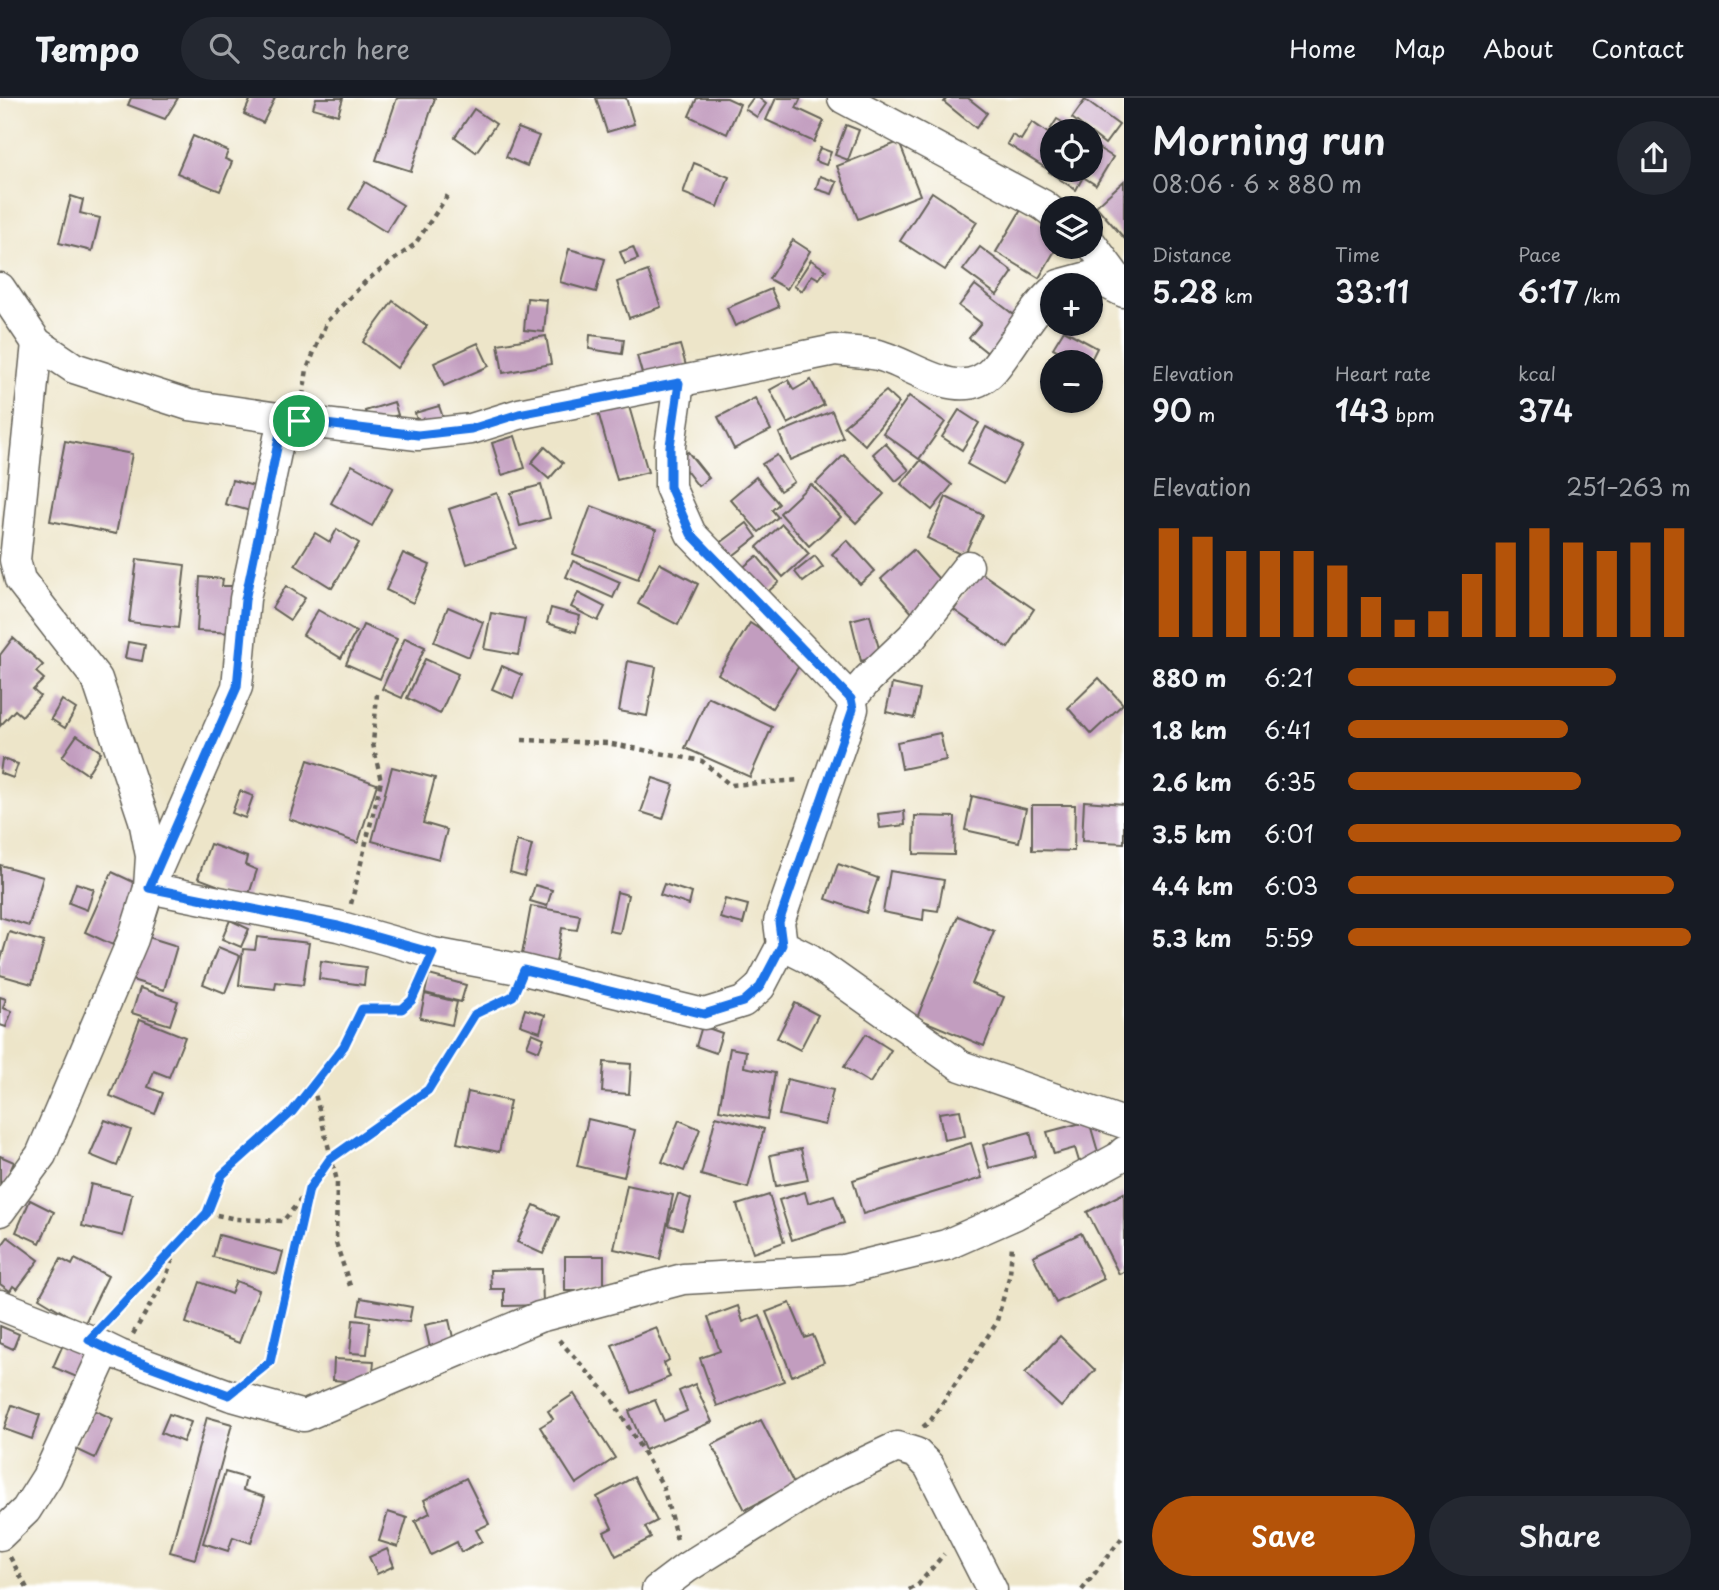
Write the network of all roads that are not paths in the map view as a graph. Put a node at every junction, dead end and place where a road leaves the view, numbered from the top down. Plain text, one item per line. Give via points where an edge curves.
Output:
1 (843, 98) edge
2 (1040, 205) edge
3 (1102, 259) edge
4 (1103, 281) edge
5 (0, 288) edge
6 (1124, 290) edge
7 (1040, 303) edge
8 (37, 344) junction
9 (679, 383) junction
10 (291, 420) junction
11 (968, 566) dead end
12 (851, 699) junction
13 (149, 888) junction
14 (782, 945) junction
15 (1124, 1123) edge
16 (1124, 1152) edge
17 (0, 1211) edge
18 (0, 1306) edge
19 (105, 1348) junction
20 (3, 1541) edge
21 (657, 1590) edge
22 (992, 1590) edge

1 - 2 street
3 - 6 street
4 - 6 street
5 - 8 street
7 - 9 street via 991,371 973,383 946,383 878,355 835,350
8 - 10 street via 74,368 189,405
8 - 13 street via 15,559 20,580 97,679 144,820 151,856
9 - 10 street via 519,414 471,429 418,435
9 - 12 street via 670,446 670,487 691,534
10 - 13 street via 245,600 237,687
11 - 12 street via 912,637
12 - 14 street via 853,709 779,922
13 - 14 street via 338,926 433,953 704,1014 743,1002 760,987
13 - 17 street via 41,1155
14 - 15 street via 810,959 961,1066
16 - 19 street via 1014,1215 946,1245 843,1270 683,1279 539,1317 304,1416 229,1395
18 - 19 street
19 - 20 street via 47,1477
21 - 22 street via 825,1481 897,1447 916,1453 929,1466

